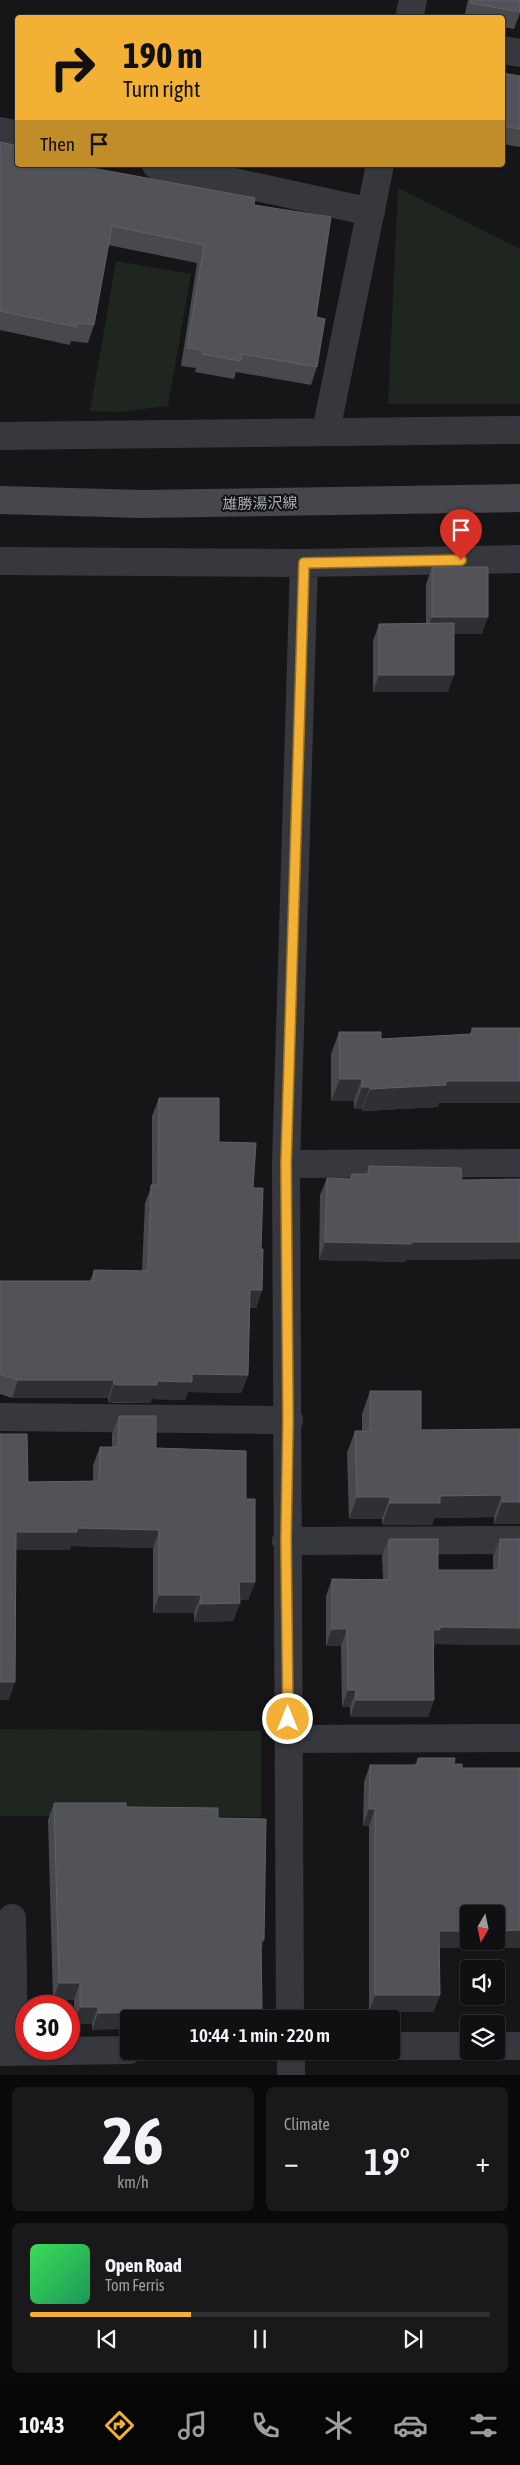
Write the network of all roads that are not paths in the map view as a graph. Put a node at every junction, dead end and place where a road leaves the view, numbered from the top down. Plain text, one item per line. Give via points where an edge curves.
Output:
1 (412, 0) edge
2 (409, 15) edge
3 (505, 51) edge
4 (520, 54) edge
5 (0, 131) edge
6 (15, 134) edge
7 (165, 167) edge
8 (380, 167) edge
9 (371, 212) junction
10 (520, 430) edge
11 (326, 431) junction
12 (0, 436) edge
13 (520, 498) edge
14 (0, 500) edge
15 (520, 559) edge
16 (0, 561) edge
17 (304, 563) junction
18 (520, 1163) edge
19 (286, 1164) junction
20 (0, 1417) edge
21 (288, 1420) junction
22 (520, 1540) edge
23 (286, 1541) junction
24 (520, 1738) edge
25 (288, 1739) junction
26 (12, 1918) dead end
27 (290, 2010) edge
28 (400, 2046) edge
29 (460, 2046) edge
30 (505, 2046) edge
31 (520, 2046) edge
32 (120, 2050) edge
33 (7, 2052) edge
34 (291, 2060) edge
35 (291, 2075) edge

1 - 2 street
3 - 4 street
5 - 6 street
7 - 9 street
8 - 9 street
9 - 11 street
10 - 11 street
11 - 12 street
13 - 14 main road, 雄勝湯沢線 via 142,504
15 - 17 street
16 - 17 street
17 - 19 street
18 - 19 street
19 - 21 street
20 - 21 street
21 - 23 street
22 - 23 street
23 - 25 street
24 - 25 street
25 - 27 street
26 - 33 street
28 - 29 street
30 - 31 street
32 - 33 street
34 - 35 street

